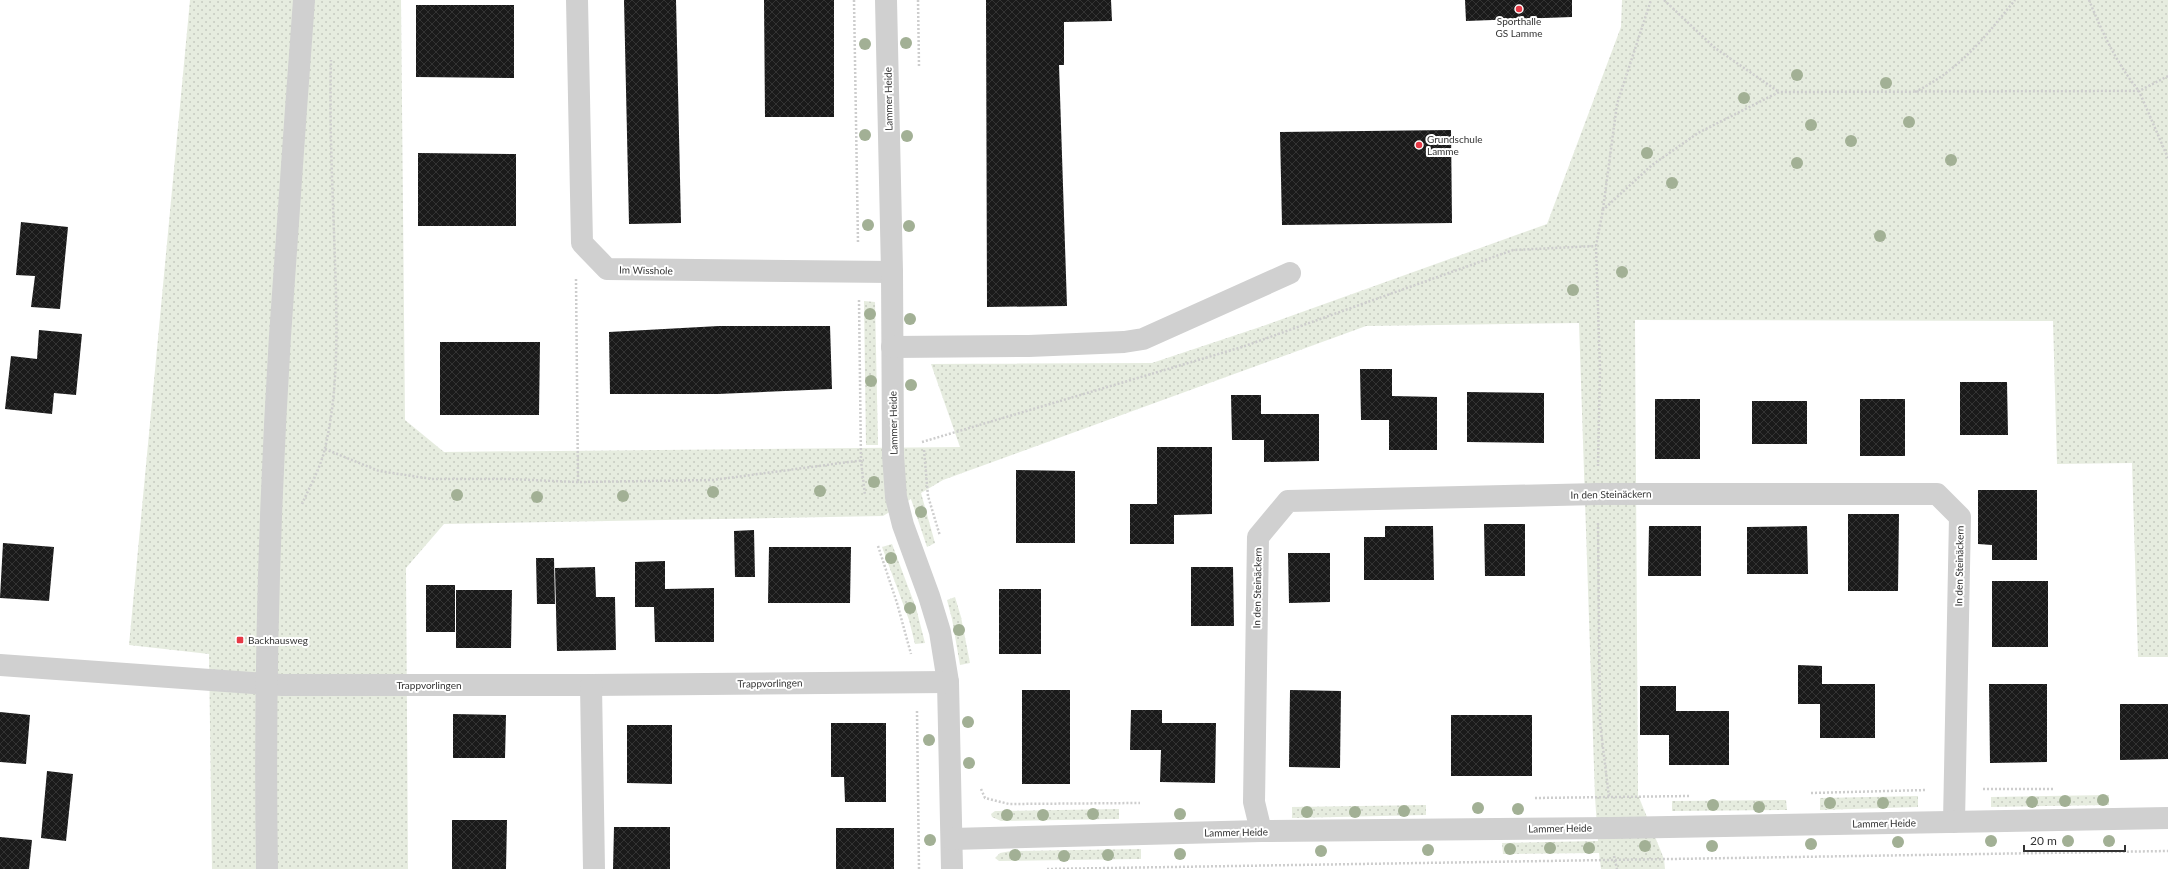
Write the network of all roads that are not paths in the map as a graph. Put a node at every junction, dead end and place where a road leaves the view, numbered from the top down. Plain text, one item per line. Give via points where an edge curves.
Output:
1 (304, 0) edge
2 (577, 0) edge
3 (886, 0) edge
4 (892, 272) junction
5 (1290, 273) dead end
6 (892, 348) junction
7 (0, 665) edge
8 (948, 682) junction
9 (266, 684) junction
10 (591, 685) junction
11 (2168, 818) edge
12 (1954, 822) junction
13 (1261, 831) junction
14 (952, 839) junction
15 (267, 869) edge
16 (594, 869) edge
17 (952, 869) edge

1 - 9 street via 280,336
2 - 4 street, Im Wisshole via 582,243 607,269
3 - 4 street, Lammer Heide
4 - 6 street, Lammer Heide
5 - 6 street via 1143,339 1029,346
6 - 8 street, Lammer Heide via 896,497 903,525 940,632
7 - 9 street
8 - 10 street, Trappvorlingen
8 - 14 street, Lammer Heide
9 - 10 street, Trappvorlingen
9 - 15 street
10 - 16 street
11 - 12 street, Lammer Heide
12 - 13 street, Lammer Heide
12 - 13 street, In den Steinäckern via 1960,516 1936,494 1598,494 1288,501 1258,537 1254,802
13 - 14 street, Lammer Heide
14 - 17 street, Lammer Heide

